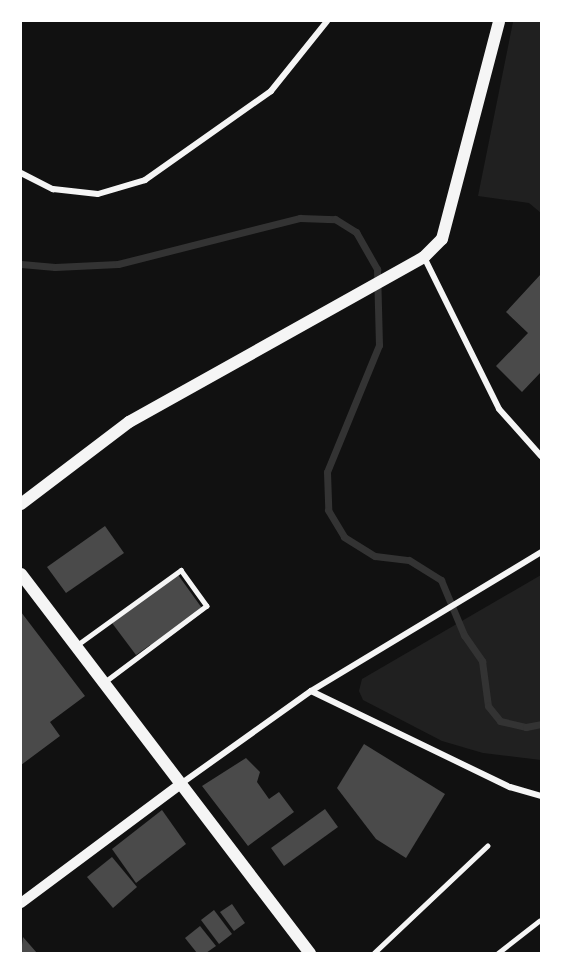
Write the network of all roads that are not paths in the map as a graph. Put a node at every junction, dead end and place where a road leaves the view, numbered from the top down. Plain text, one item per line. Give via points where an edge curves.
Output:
1 (327, 21) edge
2 (499, 21) edge
3 (21, 173) edge
4 (424, 258) junction
5 (541, 456) edge
6 (21, 504) edge
7 (541, 552) edge
8 (21, 574) edge
9 (76, 645) junction
10 (104, 683) junction
11 (311, 691) junction
12 (182, 783) junction
13 (541, 796) edge
14 (487, 846) dead end
15 (21, 903) edge
16 (539, 921) dead end
17 (310, 953) edge
18 (374, 953) edge
19 (498, 953) edge

1 - 3 street via 271,91 145,180 98,194 53,189
2 - 4 main road via 442,239
4 - 5 street via 499,409
4 - 6 main road via 129,422
7 - 11 street
8 - 9 main road
9 - 10 main road
9 - 10 lane via 181,570 207,606
10 - 12 main road
11 - 12 street
11 - 13 street via 510,787
12 - 15 street
12 - 17 main road
14 - 18 lane
16 - 19 lane

